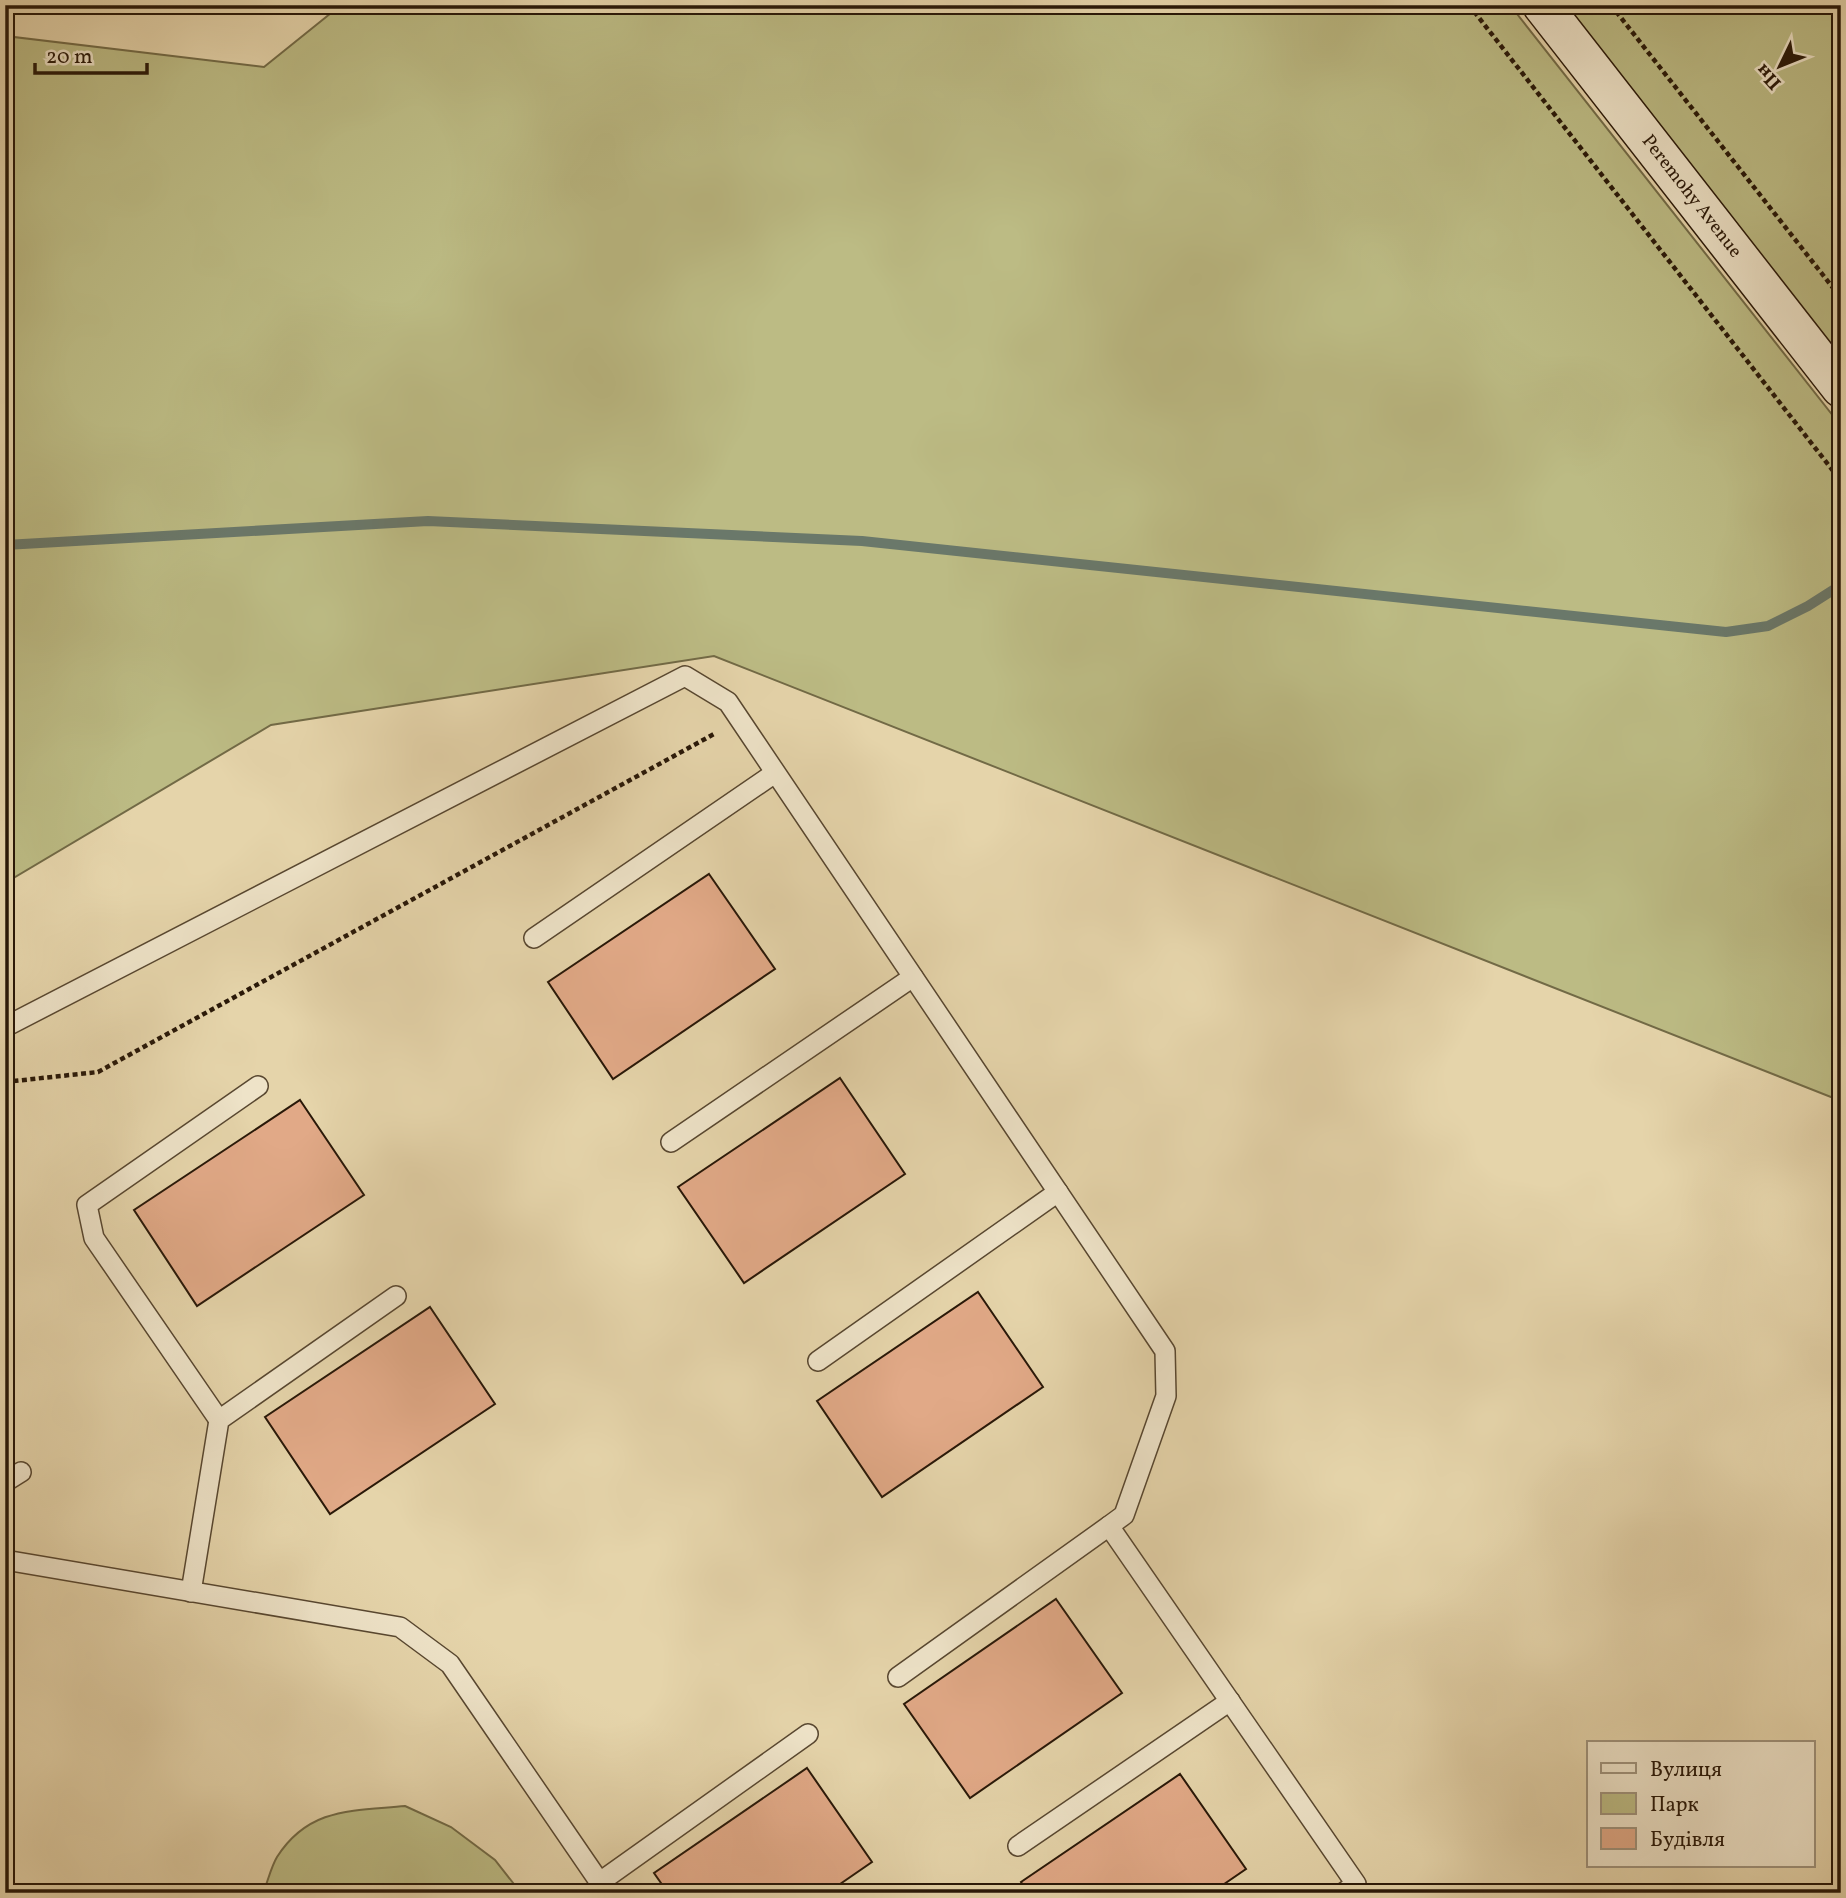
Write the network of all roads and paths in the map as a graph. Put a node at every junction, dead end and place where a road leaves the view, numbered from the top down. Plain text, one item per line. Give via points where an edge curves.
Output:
1 (1469, 5) edge
2 (1542, 5) edge
3 (1611, 5) edge
4 (1841, 298) edge
5 (1841, 388) edge
6 (1841, 481) edge
7 (740, 720) junction
8 (775, 773) junction
9 (534, 938) dead end
10 (913, 977) junction
11 (5, 1027) edge
12 (5, 1082) edge
13 (258, 1086) dead end
14 (671, 1142) dead end
15 (1058, 1192) junction
16 (396, 1296) dead end
17 (818, 1361) dead end
18 (219, 1420) junction
19 (1109, 1526) junction
20 (5, 1560) edge
21 (191, 1592) junction
22 (898, 1677) dead end
23 (1230, 1701) junction
24 (808, 1734) dead end
25 (1018, 1846) dead end
26 (604, 1888) edge
27 (1343, 1893) edge

1 - 6 path
2 - 5 main road, Peremohy Avenue
3 - 4 path
7 - 8 lane
7 - 11 lane via 728,702 685,676
7 - 12 path via 98,1072
8 - 9 lane
8 - 10 lane
10 - 14 lane
10 - 15 lane
13 - 18 lane via 87,1205 94,1238
15 - 17 lane
15 - 19 lane via 1165,1351 1166,1396 1124,1515
16 - 18 lane
18 - 21 lane
19 - 22 lane
19 - 23 lane
20 - 21 lane
21 - 26 lane via 400,1627 450,1664
23 - 25 lane
23 - 27 lane via 1356,1884
24 - 26 lane

